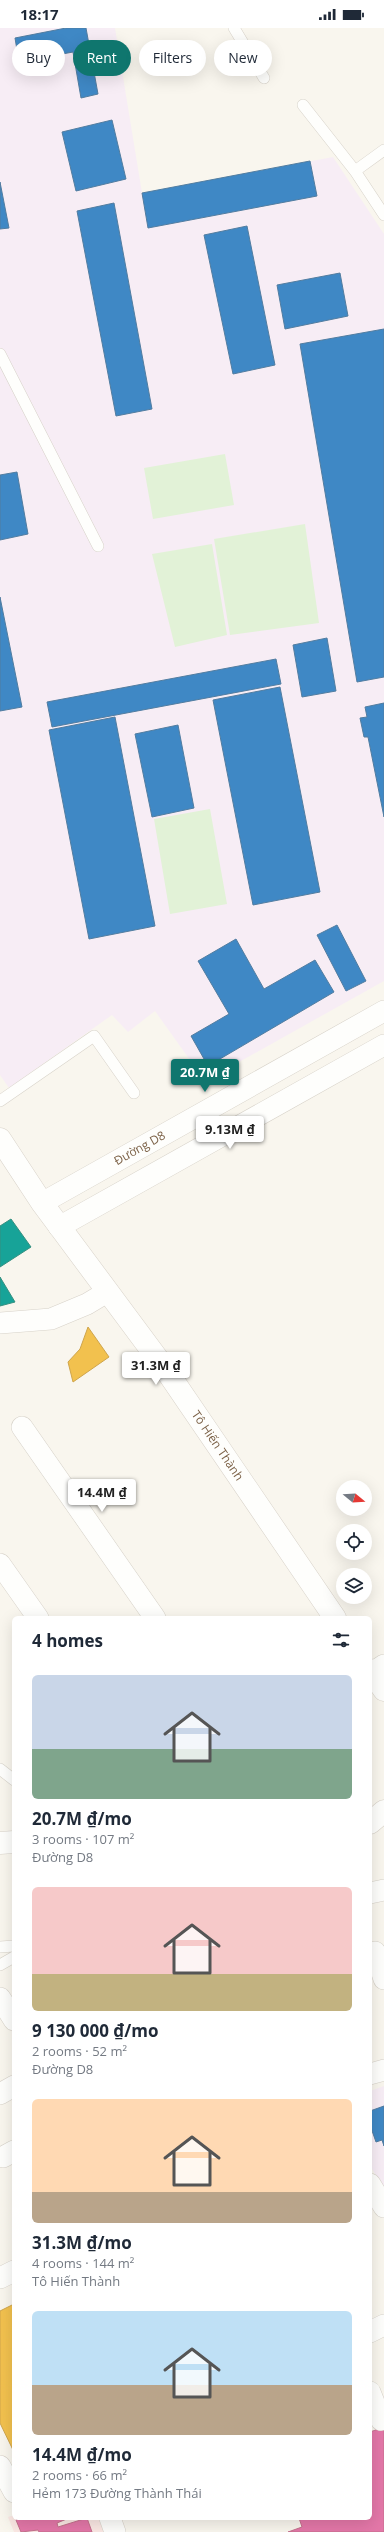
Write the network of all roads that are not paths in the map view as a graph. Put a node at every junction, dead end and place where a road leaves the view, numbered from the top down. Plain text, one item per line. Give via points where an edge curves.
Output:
1 (234, 28) edge
2 (264, 78) dead end
3 (303, 104) dead end
4 (384, 150) edge
5 (355, 171) junction
6 (384, 215) edge
7 (0, 354) edge
8 (98, 546) dead end
9 (384, 1011) edge
10 (384, 1045) edge
11 (134, 1093) dead end
12 (0, 1101) edge
13 (0, 1139) edge
14 (42, 1203) junction
15 (59, 1227) junction
16 (106, 1292) junction
17 (0, 1323) edge
18 (22, 1426) dead end
19 (0, 1564) edge
20 (37, 1616) edge
21 (154, 1616) edge
22 (334, 1616) edge
23 (0, 1769) edge
24 (12, 1778) edge
25 (384, 1811) edge
26 (372, 1821) edge
27 (384, 1822) edge
28 (372, 1823) edge
29 (12, 1842) edge
30 (0, 1843) edge
31 (384, 1890) edge
32 (372, 1893) edge
33 (12, 1946) edge
34 (0, 1947) edge
35 (375, 1952) dead end
36 (12, 1958) edge
37 (0, 1965) edge
38 (384, 1979) edge
39 (0, 1998) edge
40 (12, 2017) edge
41 (384, 2070) edge
42 (372, 2073) edge
43 (12, 2087) edge
44 (0, 2094) edge
45 (372, 2187) edge
46 (384, 2207) edge
47 (12, 2272) edge
48 (0, 2278) edge
49 (384, 2325) edge
50 (372, 2331) edge
51 (372, 2397) edge
52 (381, 2420) dead end
53 (0, 2466) edge
54 (12, 2488) edge
55 (12, 2497) edge
56 (0, 2502) edge
57 (111, 2520) edge
58 (115, 2532) edge

1 - 2 lane
3 - 5 lane
4 - 5 lane
5 - 6 lane
7 - 8 lane
9 - 14 street, Đường D8
10 - 15 street
11 - 12 lane via 94,1036
13 - 14 main road, Tô Hiến Thành
14 - 15 main road, Tô Hiến Thành
15 - 16 main road, Tô Hiến Thành
16 - 17 street via 87,1304 50,1319
16 - 22 main road, Tô Hiến Thành via 166,1370
18 - 21 street
19 - 20 street
23 - 24 lane
25 - 26 main road
27 - 28 main road
29 - 30 main road
31 - 32 street
33 - 34 lane
35 - 38 street
36 - 37 lane
39 - 40 street
41 - 42 street
43 - 44 street
45 - 46 street
47 - 48 street
49 - 50 street
51 - 52 street
53 - 54 street
55 - 56 street
57 - 58 street

